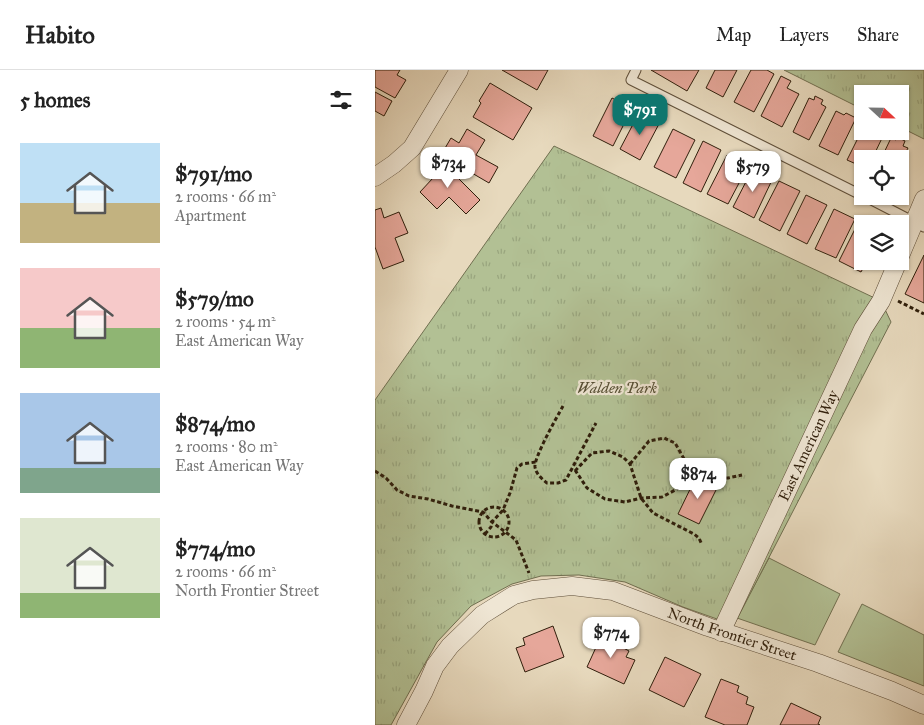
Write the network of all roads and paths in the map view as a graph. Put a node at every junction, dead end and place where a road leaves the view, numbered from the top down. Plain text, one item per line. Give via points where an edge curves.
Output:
1 (459, 70) edge
2 (636, 70) edge
3 (375, 177) edge
4 (854, 192) edge
5 (924, 199) edge
6 (881, 205) edge
7 (920, 224) edge
8 (909, 242) edge
9 (894, 270) edge
10 (899, 301) dead end
11 (924, 314) edge
12 (563, 406) dead end
13 (596, 423) dead end
14 (536, 462) junction
15 (630, 464) junction
16 (692, 467) junction
17 (575, 469) junction
18 (375, 471) edge
19 (742, 475) dead end
20 (641, 498) junction
21 (503, 510) junction
22 (483, 512) junction
23 (492, 522) junction
24 (505, 532) junction
25 (485, 534) junction
26 (702, 545) dead end
27 (529, 574) dead end
28 (721, 632) junction
29 (924, 705) edge
30 (407, 725) edge

1 - 3 street via 412,148
2 - 4 lane via 631,80
5 - 7 street
6 - 7 lane
7 - 8 street
9 - 28 street, East American Way via 881,301 863,329
10 - 11 path
12 - 14 path
13 - 17 path
14 - 17 path via 540,477 547,483 566,480
14 - 21 path via 517,468
15 - 16 path via 649,441 664,438 675,442
15 - 17 path via 609,451 591,453
15 - 20 path
16 - 19 path via 719,478
16 - 20 path via 679,488 662,497
17 - 20 path via 587,488 605,499 625,502
18 - 22 path via 409,496
20 - 26 path via 653,513 694,534
21 - 22 path via 494,507
21 - 23 path
21 - 24 path via 508,518
22 - 23 path
22 - 25 path via 479,521
23 - 24 path
23 - 25 path
24 - 25 path via 493,537
24 - 27 path via 516,540
28 - 29 street, North Frontier Street via 818,663
28 - 30 street, North Frontier Street via 613,591 572,586 514,595 482,615 450,646 435,666

